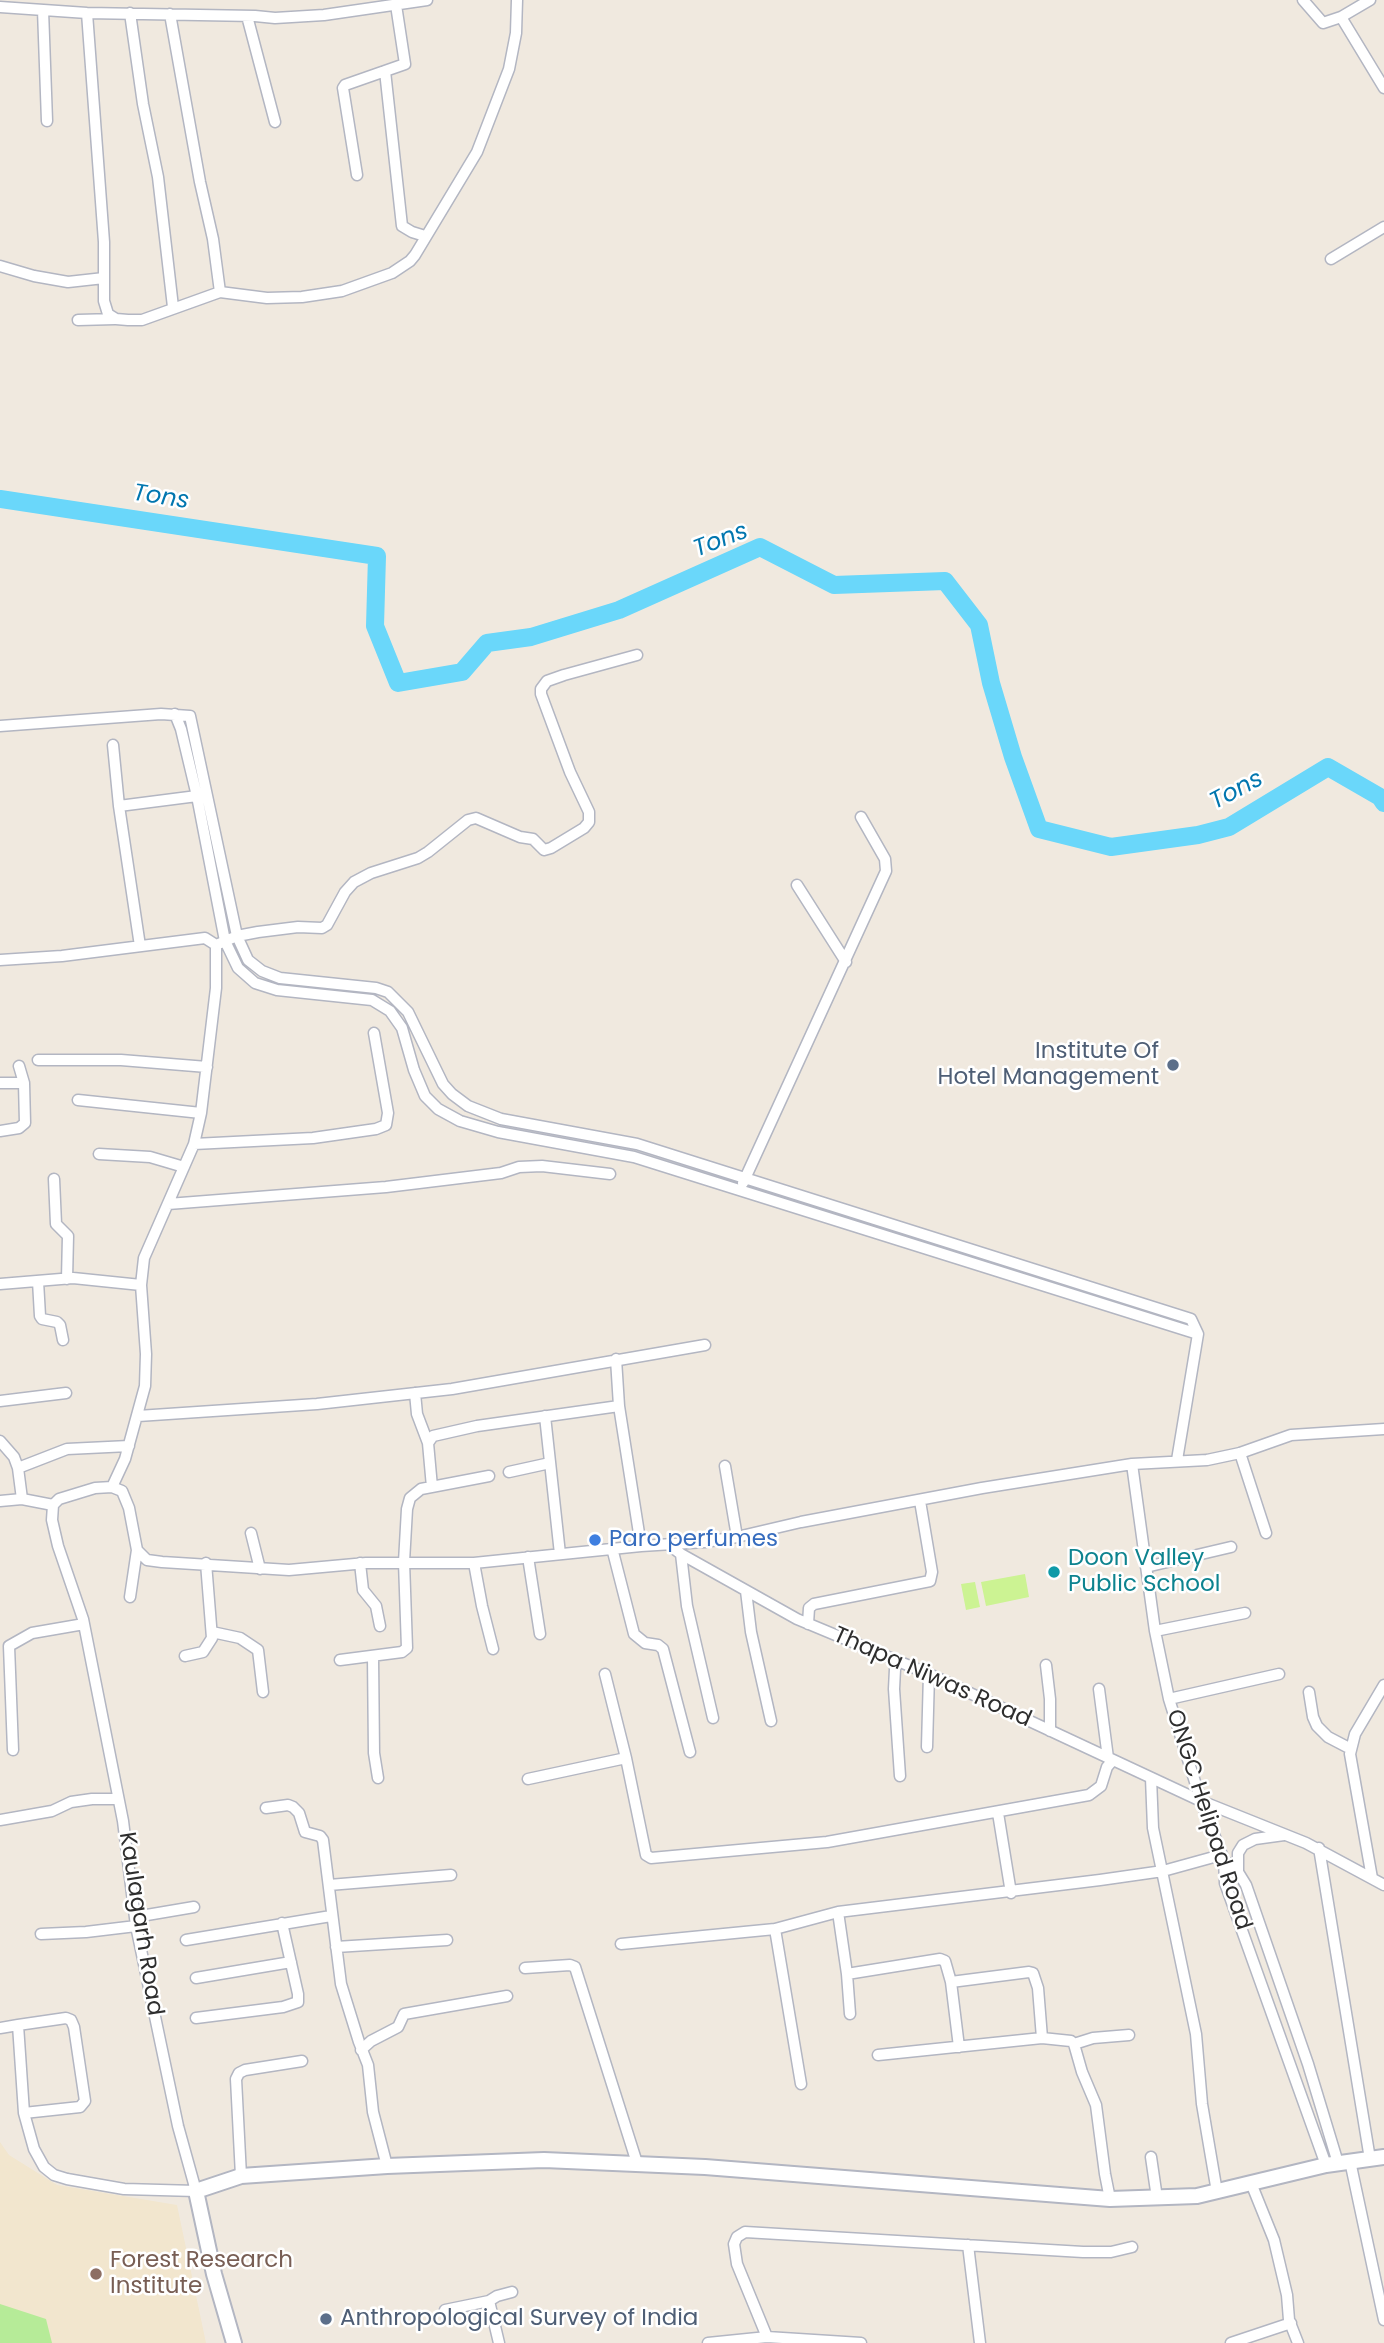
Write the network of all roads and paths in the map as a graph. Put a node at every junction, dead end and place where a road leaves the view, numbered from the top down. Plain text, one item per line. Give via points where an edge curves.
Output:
1 (427, 0) edge
2 (517, 0) edge
3 (1303, 0) edge
4 (1370, 0) edge
5 (396, 5) junction
6 (0, 7) edge
7 (43, 9) junction
8 (87, 13) junction
9 (130, 13) junction
10 (170, 14) junction
11 (247, 16) junction
12 (1341, 17) junction
13 (385, 71) junction
14 (1384, 88) edge
15 (47, 121) dead end
16 (275, 122) dead end
17 (357, 175) dead end
18 (1384, 227) edge
19 (425, 236) junction
20 (1331, 259) dead end
21 (0, 266) edge
22 (104, 278) junction
23 (220, 292) junction
24 (173, 307) junction
25 (116, 319) junction
26 (79, 320) dead end
27 (637, 655) dead end
28 (175, 714) junction
29 (0, 726) edge
30 (113, 745) dead end
31 (197, 796) junction
32 (118, 806) junction
33 (861, 817) dead end
34 (797, 885) dead end
35 (237, 936) junction
36 (220, 943) junction
37 (140, 946) junction
38 (0, 960) edge
39 (846, 962) junction
40 (374, 1033) dead end
41 (38, 1060) dead end
42 (19, 1066) dead end
43 (206, 1067) junction
44 (0, 1083) edge
45 (24, 1083) junction
46 (78, 1100) dead end
47 (201, 1113) junction
48 (0, 1131) edge
49 (194, 1144) junction
50 (99, 1154) dead end
51 (184, 1167) junction
52 (610, 1174) dead end
53 (746, 1178) junction
54 (54, 1180) dead end
55 (740, 1190) junction
56 (168, 1204) junction
57 (851, 1211) junction
58 (848, 1223) junction
59 (67, 1279) junction
60 (38, 1281) junction
61 (1073, 1282) junction
62 (0, 1284) edge
63 (141, 1284) junction
64 (1070, 1293) junction
65 (1198, 1334) junction
66 (63, 1340) dead end
67 (705, 1345) dead end
68 (616, 1359) junction
69 (66, 1393) dead end
70 (415, 1393) junction
71 (0, 1401) edge
72 (619, 1406) junction
73 (138, 1416) junction
74 (545, 1416) junction
75 (1383, 1429) edge
76 (0, 1441) edge
77 (1384, 1442) edge
78 (428, 1443) junction
79 (129, 1446) junction
80 (1240, 1453) junction
81 (1177, 1460) junction
82 (550, 1463) junction
83 (1132, 1464) junction
84 (725, 1466) dead end
85 (18, 1468) junction
86 (509, 1472) dead end
87 (489, 1476) dead end
88 (112, 1487) junction
89 (432, 1487) junction
90 (22, 1499) junction
91 (0, 1501) edge
92 (920, 1501) junction
93 (53, 1505) junction
94 (251, 1533) dead end
95 (1266, 1533) dead end
96 (737, 1537) junction
97 (669, 1545) junction
98 (641, 1546) junction
99 (1231, 1547) dead end
100 (612, 1548) junction
101 (136, 1550) junction
102 (560, 1554) junction
103 (681, 1554) junction
104 (528, 1558) junction
105 (404, 1562) junction
106 (206, 1563) junction
107 (360, 1563) junction
108 (474, 1563) junction
109 (1146, 1567) junction
110 (260, 1569) junction
111 (746, 1591) junction
112 (130, 1597) dead end
113 (1245, 1613) dead end
114 (84, 1624) junction
115 (808, 1624) junction
116 (380, 1626) dead end
117 (1155, 1631) junction
118 (212, 1632) junction
119 (540, 1634) dead end
120 (493, 1649) dead end
121 (185, 1656) dead end
122 (373, 1657) junction
123 (340, 1660) dead end
124 (898, 1660) junction
125 (1046, 1665) dead end
126 (605, 1674) dead end
127 (929, 1674) junction
128 (1279, 1674) dead end
129 (1384, 1685) edge
130 (1099, 1689) dead end
131 (263, 1692) dead end
132 (1309, 1692) dead end
133 (1169, 1699) junction
134 (713, 1718) dead end
135 (771, 1721) dead end
136 (1050, 1731) junction
137 (928, 1747) dead end
138 (1351, 1749) junction
139 (13, 1750) dead end
140 (690, 1752) dead end
141 (626, 1758) junction
142 (1110, 1759) junction
143 (900, 1776) dead end
144 (378, 1778) dead end
145 (1151, 1778) junction
146 (528, 1779) dead end
147 (118, 1799) junction
148 (1201, 1801) junction
149 (266, 1808) dead end
150 (998, 1813) junction
151 (0, 1820) edge
152 (1288, 1835) junction
153 (1319, 1849) junction
154 (1222, 1858) junction
155 (1163, 1871) junction
156 (1238, 1872) junction
157 (451, 1875) dead end
158 (1372, 1878) junction
159 (329, 1885) junction
160 (1384, 1885) edge
161 (1011, 1893) junction
162 (194, 1907) dead end
163 (838, 1912) junction
164 (331, 1916) junction
165 (135, 1922) junction
166 (282, 1923) junction
167 (775, 1928) junction
168 (41, 1934) dead end
169 (186, 1940) dead end
170 (447, 1940) dead end
171 (621, 1944) dead end
172 (336, 1947) junction
173 (291, 1962) junction
174 (525, 1968) dead end
175 (847, 1974) junction
176 (195, 1978) dead end
177 (951, 1982) junction
178 (507, 1996) dead end
179 (850, 2014) dead end
180 (196, 2018) dead end
181 (18, 2025) junction
182 (0, 2028) edge
183 (1129, 2035) dead end
184 (1042, 2038) junction
185 (1074, 2044) junction
186 (959, 2047) junction
187 (361, 2050) junction
188 (878, 2054) dead end
189 (302, 2061) dead end
190 (801, 2084) dead end
191 (24, 2113) junction
192 (1151, 2157) dead end
193 (1377, 2158) edge
194 (637, 2163) junction
195 (1338, 2163) junction
196 (387, 2165) junction
197 (241, 2176) junction
198 (1251, 2183) junction
199 (196, 2191) junction
200 (1217, 2192) junction
201 (1157, 2198) junction
202 (1110, 2199) junction
203 (968, 2245) junction
204 (1132, 2247) dead end
205 (1379, 2272) edge
206 (512, 2292) dead end
207 (489, 2301) junction
208 (445, 2310) dead end
209 (1384, 2320) edge
210 (1291, 2323) junction
211 (766, 2337) junction
212 (234, 2343) edge
213 (499, 2343) edge
214 (708, 2343) edge
215 (860, 2343) edge
216 (980, 2343) edge
217 (1231, 2343) edge
218 (1297, 2343) edge

1 - 5 street
2 - 19 street via 514,50 486,130
3 - 12 street via 1323,23
4 - 12 street
5 - 11 street via 324,15
5 - 13 street via 405,62
6 - 7 street
7 - 8 street
7 - 15 street
8 - 9 street
8 - 22 street
9 - 10 street
9 - 24 street via 158,177
10 - 11 street
10 - 23 street
11 - 16 street
12 - 14 street
13 - 17 street via 343,88
13 - 19 street via 402,226
18 - 20 street
19 - 23 street via 402,267 342,291 283,298
21 - 22 street via 68,282
22 - 25 street via 104,301 108,314
23 - 24 street
24 - 25 street via 142,320
25 - 26 street
27 - 35 street via 576,670 547,681 541,689 589,812 584,828 544,850 533,839 477,818 468,820 418,858 354,882 323,928 274,929
28 - 29 street
28 - 31 street
28 - 35 street via 191,719
30 - 32 street
31 - 32 street
31 - 36 street
32 - 37 street
33 - 39 street via 885,859 886,871
34 - 39 street
35 - 36 street
35 - 53 street via 248,960 280,978 388,992 408,1012 443,1084 468,1106 500,1119 638,1144
36 - 37 street via 205,938
36 - 43 street
36 - 55 street via 256,983 277,990 372,1000 390,1011 402,1028 425,1096 438,1110 460,1121 634,1157
37 - 38 street
39 - 53 street
40 - 49 street via 386,1125 313,1138
41 - 43 street
42 - 45 street
43 - 47 street
44 - 45 street
45 - 48 street via 25,1123
46 - 47 street
47 - 49 street
49 - 51 street
50 - 51 street via 150,1157
51 - 56 street
52 - 56 street via 519,1167 386,1186
53 - 55 street
53 - 57 street
54 - 59 street via 56,1224 68,1236
55 - 58 street
56 - 63 street via 144,1258
57 - 58 street
57 - 61 street
58 - 64 street
59 - 60 street
59 - 63 street
60 - 62 street
60 - 66 street via 40,1316 61,1325
61 - 64 street
61 - 65 street via 1191,1319
63 - 73 street via 146,1372
64 - 65 street
65 - 81 street
67 - 68 street
68 - 70 street
68 - 72 street
69 - 71 street
70 - 73 street
70 - 78 street
72 - 74 street
72 - 98 street
73 - 79 street
74 - 78 street via 453,1430 433,1436
74 - 82 street
75 - 77 street
75 - 80 street via 1291,1435
76 - 85 street
78 - 89 street
79 - 85 street via 67,1448
79 - 88 street
80 - 81 street
80 - 95 street
81 - 83 street
82 - 86 street
82 - 102 street
83 - 92 street
83 - 109 street, ONGC Helipad Road
84 - 96 street
85 - 90 street
87 - 89 street
88 - 93 street via 74,1494
88 - 101 street via 122,1491 127,1500
89 - 105 street via 415,1492 408,1502
90 - 91 street
90 - 93 street
92 - 96 street
92 - 115 street via 930,1581 814,1604
93 - 114 street, Kaulagarh Road via 58,1546
94 - 110 street
96 - 97 street
97 - 98 street
97 - 103 street, Thapa Niwas Road
98 - 100 street
99 - 109 street
100 - 102 street
100 - 140 street via 634,1634 663,1649
101 - 106 street via 147,1560
101 - 112 street
102 - 104 street
103 - 111 street, Thapa Niwas Road
103 - 134 street via 687,1606
104 - 108 street
104 - 119 street
105 - 107 street
105 - 108 street
105 - 122 street via 407,1648
106 - 110 street
106 - 118 street
107 - 110 street
107 - 116 street via 363,1590 376,1606
108 - 120 street
109 - 117 street, ONGC Helipad Road
111 - 115 street, Thapa Niwas Road
111 - 135 street
113 - 117 street
114 - 139 street via 32,1633 9,1646
114 - 147 street, Kaulagarh Road
115 - 124 street, Thapa Niwas Road
117 - 133 street, ONGC Helipad Road
118 - 121 street via 206,1650
118 - 131 street via 240,1638 258,1650
122 - 123 street
122 - 144 street
124 - 127 street, Thapa Niwas Road
124 - 143 street via 894,1689
125 - 136 street
126 - 141 street
127 - 136 street, Thapa Niwas Road
127 - 137 street
128 - 133 street
129 - 138 street
130 - 142 street
132 - 138 street via 1317,1726
133 - 148 street, ONGC Helipad Road
136 - 142 street, Thapa Niwas Road
138 - 158 street
141 - 146 street
141 - 150 street via 646,1855 651,1858 827,1842
142 - 145 street, Thapa Niwas Road
142 - 150 street via 1101,1786 1093,1794
145 - 148 street, Thapa Niwas Road
145 - 155 street via 1153,1828
147 - 151 street via 71,1802 52,1811
147 - 165 street, Kaulagarh Road
148 - 152 street, Thapa Niwas Road
148 - 154 street, ONGC Helipad Road
149 - 159 street via 293,1807 305,1832 320,1836
150 - 161 street
152 - 153 street, Thapa Niwas Road
152 - 156 street via 1243,1845
153 - 158 street, Thapa Niwas Road
153 - 193 street
154 - 155 street
154 - 156 street
154 - 195 street, ONGC Helipad Road via 1225,1883
155 - 161 street
155 - 200 street via 1196,2034
156 - 195 street via 1308,2064
157 - 159 street
158 - 160 street, Thapa Niwas Road
159 - 164 street
161 - 163 street
162 - 165 street
163 - 167 street
163 - 175 street
164 - 166 street
164 - 172 street
165 - 168 street via 86,1932
165 - 199 street, Kaulagarh Road
166 - 169 street
166 - 173 street
167 - 171 street
167 - 190 street
170 - 172 street
172 - 187 street via 341,1984
173 - 176 street
173 - 180 street via 298,2002
174 - 194 street via 575,1967
175 - 177 street via 940,1959 947,1965
175 - 179 street
177 - 184 street via 1033,1973
177 - 186 street
178 - 187 street via 404,2014 398,2027
181 - 182 street
181 - 191 street
181 - 191 street via 71,2020 85,2101 80,2107
183 - 185 street
184 - 185 street
184 - 186 street
185 - 202 street via 1096,2105
186 - 188 street
187 - 196 street via 368,2065 373,2112
189 - 197 street via 239,2073
191 - 199 street via 34,2149 54,2175 124,2189
192 - 201 street
193 - 195 street
194 - 196 street via 544,2160
194 - 202 street
195 - 198 street
195 - 205 street
196 - 197 street
197 - 199 street
198 - 200 street
198 - 210 street via 1277,2251
199 - 212 street, Kaulagarh Road
200 - 201 street
201 - 202 street
203 - 204 street via 1083,2252
203 - 211 street via 745,2232 734,2244 737,2264
203 - 216 street
205 - 209 street
206 - 207 street
207 - 208 street
207 - 213 street
210 - 217 street
210 - 218 street
211 - 214 street
211 - 215 street

